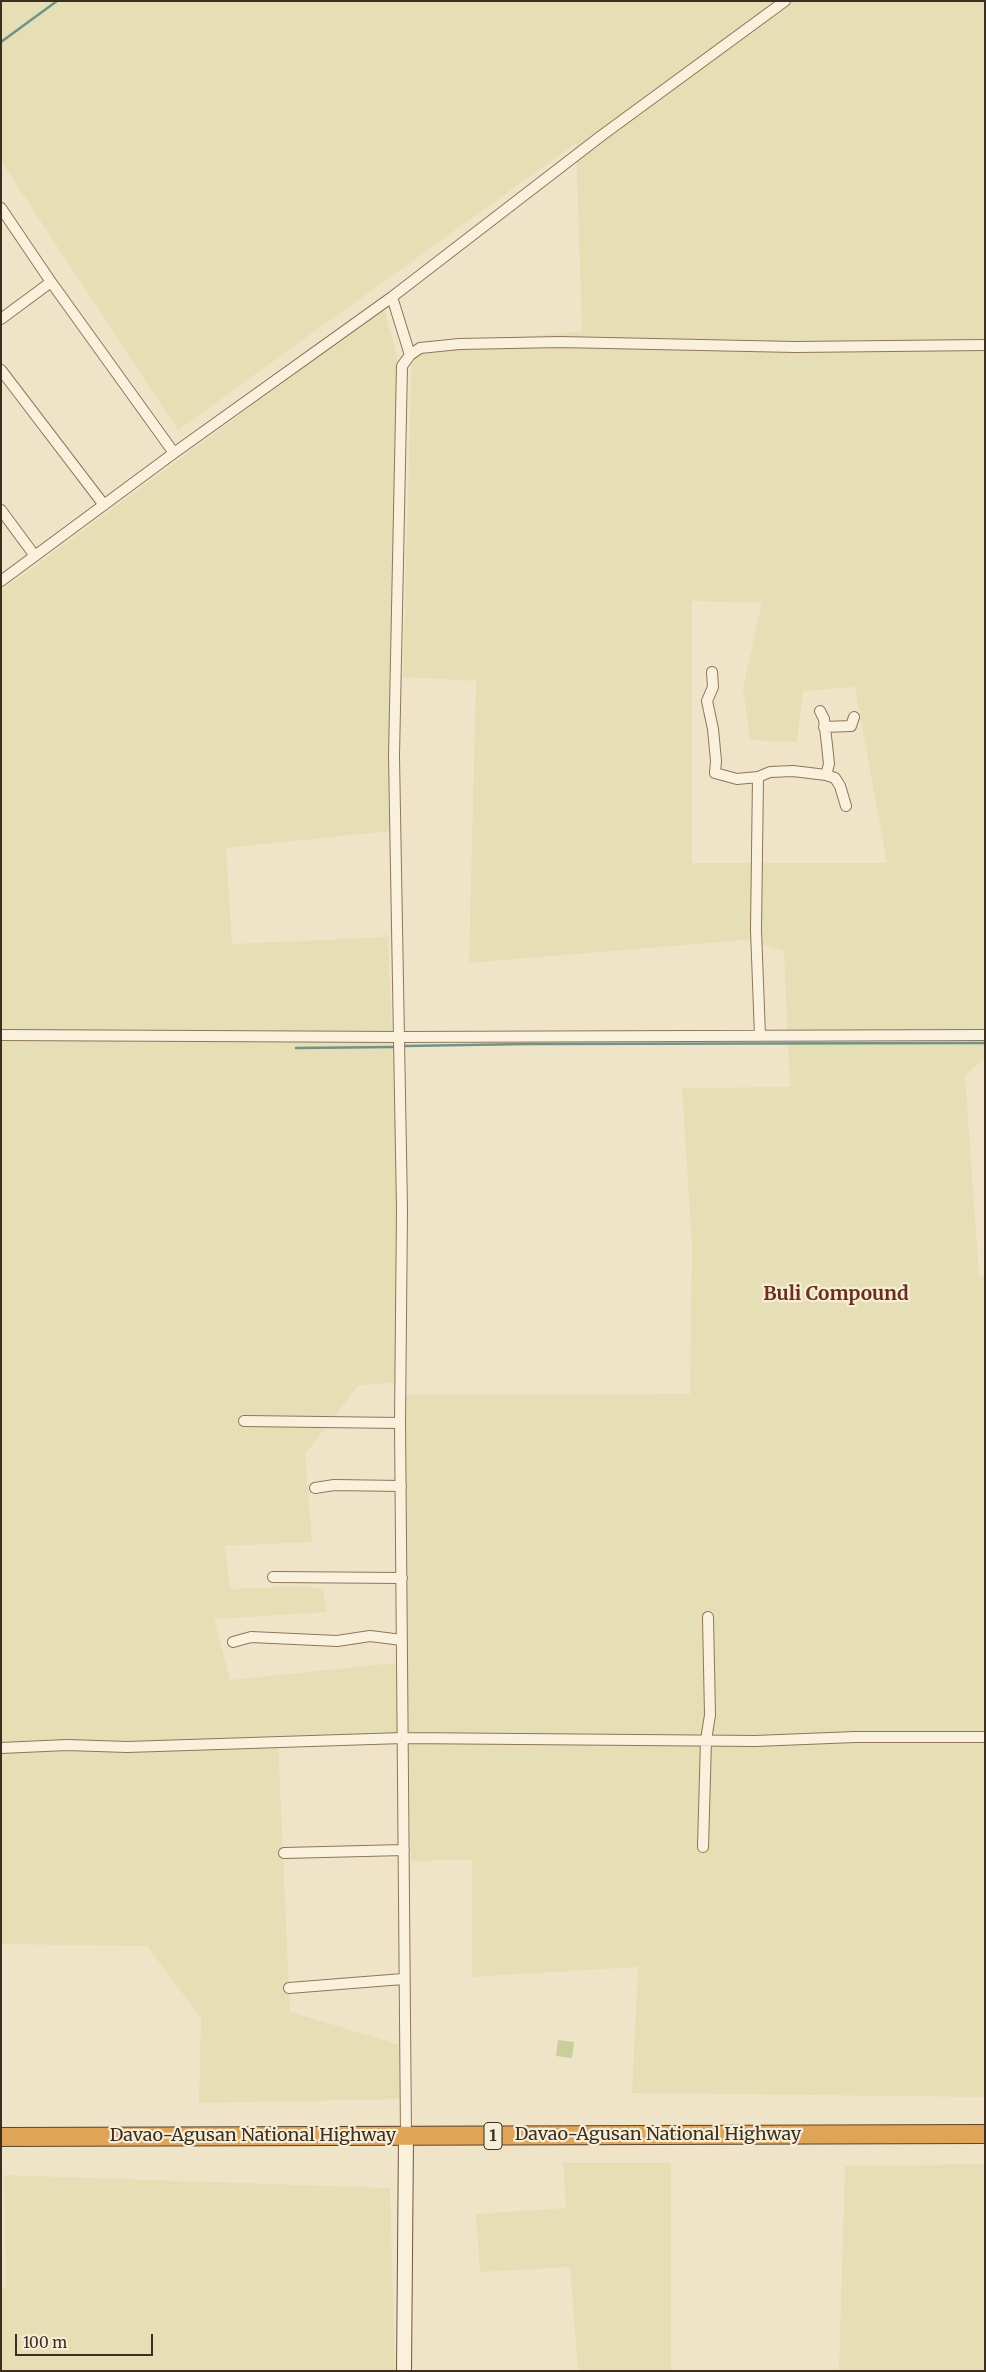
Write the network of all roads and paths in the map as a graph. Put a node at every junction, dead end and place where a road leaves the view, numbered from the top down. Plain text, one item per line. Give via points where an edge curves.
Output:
1 (785, 1) edge
2 (1, 208) edge
3 (52, 282) junction
4 (392, 296) junction
5 (1, 319) edge
6 (985, 345) edge
7 (410, 355) junction
8 (1, 370) edge
9 (174, 453) junction
10 (104, 505) junction
11 (1, 510) edge
12 (35, 556) junction
13 (1, 581) edge
14 (712, 672) dead end
15 (820, 711) dead end
16 (854, 717) dead end
17 (824, 728) junction
18 (826, 775) junction
19 (758, 778) junction
20 (846, 806) dead end
21 (1, 1035) edge
22 (985, 1035) edge
23 (760, 1036) junction
24 (400, 1037) junction
25 (244, 1421) dead end
26 (400, 1423) junction
27 (401, 1486) junction
28 (315, 1488) dead end
29 (273, 1577) dead end
30 (402, 1578) junction
31 (708, 1617) dead end
32 (402, 1640) junction
33 (233, 1642) dead end
34 (985, 1737) edge
35 (403, 1738) junction
36 (706, 1740) junction
37 (1, 1748) edge
38 (703, 1847) dead end
39 (404, 1850) junction
40 (284, 1853) dead end
41 (404, 1979) junction
42 (290, 1988) dead end
43 (985, 2134) edge
44 (406, 2136) junction
45 (1, 2137) edge
46 (404, 2371) edge

1 - 4 street
2 - 3 street
3 - 5 street
3 - 9 street
4 - 7 street
4 - 9 street
6 - 7 street via 796,347 551,342 459,344 420,348
7 - 24 street via 402,366 395,729
8 - 10 street
9 - 10 street
10 - 12 street
11 - 12 street
12 - 13 street
14 - 19 street via 713,687 707,701 713,729 714,773 737,779
15 - 17 street
16 - 17 street via 851,726
17 - 18 street via 829,764
18 - 19 street via 770,772
18 - 20 street via 835,778
19 - 23 street via 756,930
21 - 24 street
22 - 23 street
23 - 24 street
24 - 26 street
25 - 26 street
26 - 27 street
27 - 28 street via 334,1485
27 - 30 street
29 - 30 street
30 - 32 street
31 - 36 street via 710,1715
32 - 33 street via 370,1636 337,1641 251,1637
32 - 35 street
34 - 36 street
35 - 36 street
35 - 37 street
35 - 39 street
36 - 38 street
39 - 40 street
39 - 41 street
41 - 42 street
41 - 44 street
43 - 44 highway, Davao-Agusan National Highway / 1
44 - 45 highway, Davao-Agusan National Highway / 1
44 - 46 street

